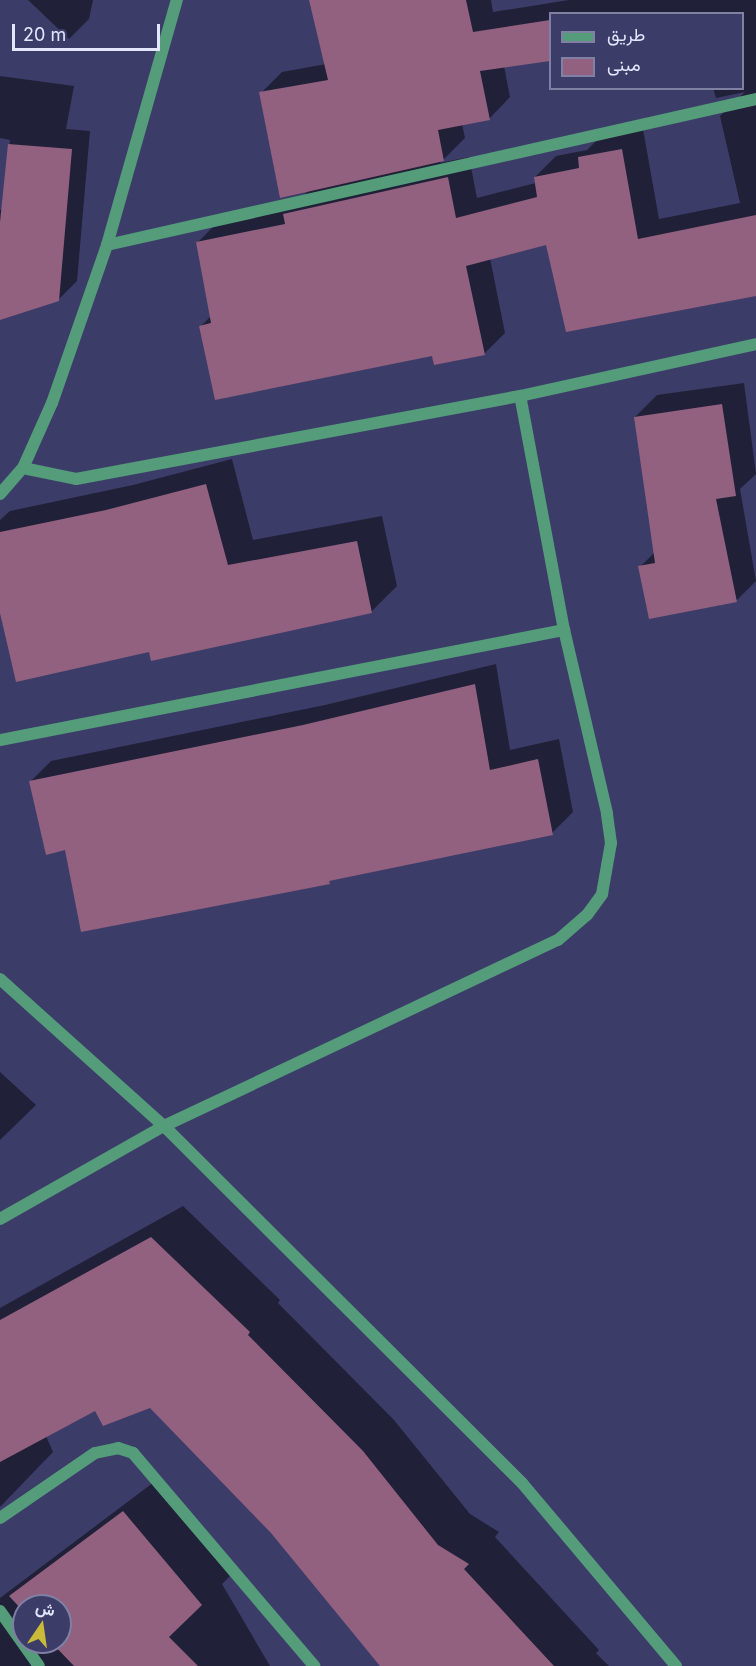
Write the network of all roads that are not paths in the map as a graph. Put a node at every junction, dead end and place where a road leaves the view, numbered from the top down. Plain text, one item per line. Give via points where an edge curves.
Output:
1 (177, 0) edge
2 (756, 99) edge
3 (107, 245) junction
4 (756, 344) edge
5 (520, 396) junction
6 (22, 468) junction
7 (0, 494) edge
8 (564, 630) junction
9 (0, 740) edge
10 (0, 979) edge
11 (164, 1126) junction
12 (0, 1219) edge
13 (0, 1518) edge
14 (0, 1611) edge
15 (39, 1666) edge
16 (314, 1666) edge
17 (676, 1666) edge

1 - 3 street
2 - 3 street
3 - 6 street via 52,403
4 - 5 street
5 - 6 street via 76,480
5 - 8 street
6 - 7 street
8 - 9 street
8 - 11 street via 611,843 602,894 587,915 558,940
10 - 11 street
11 - 12 street
11 - 17 street via 522,1483
13 - 16 street via 95,1453 118,1448 132,1453
14 - 15 street

